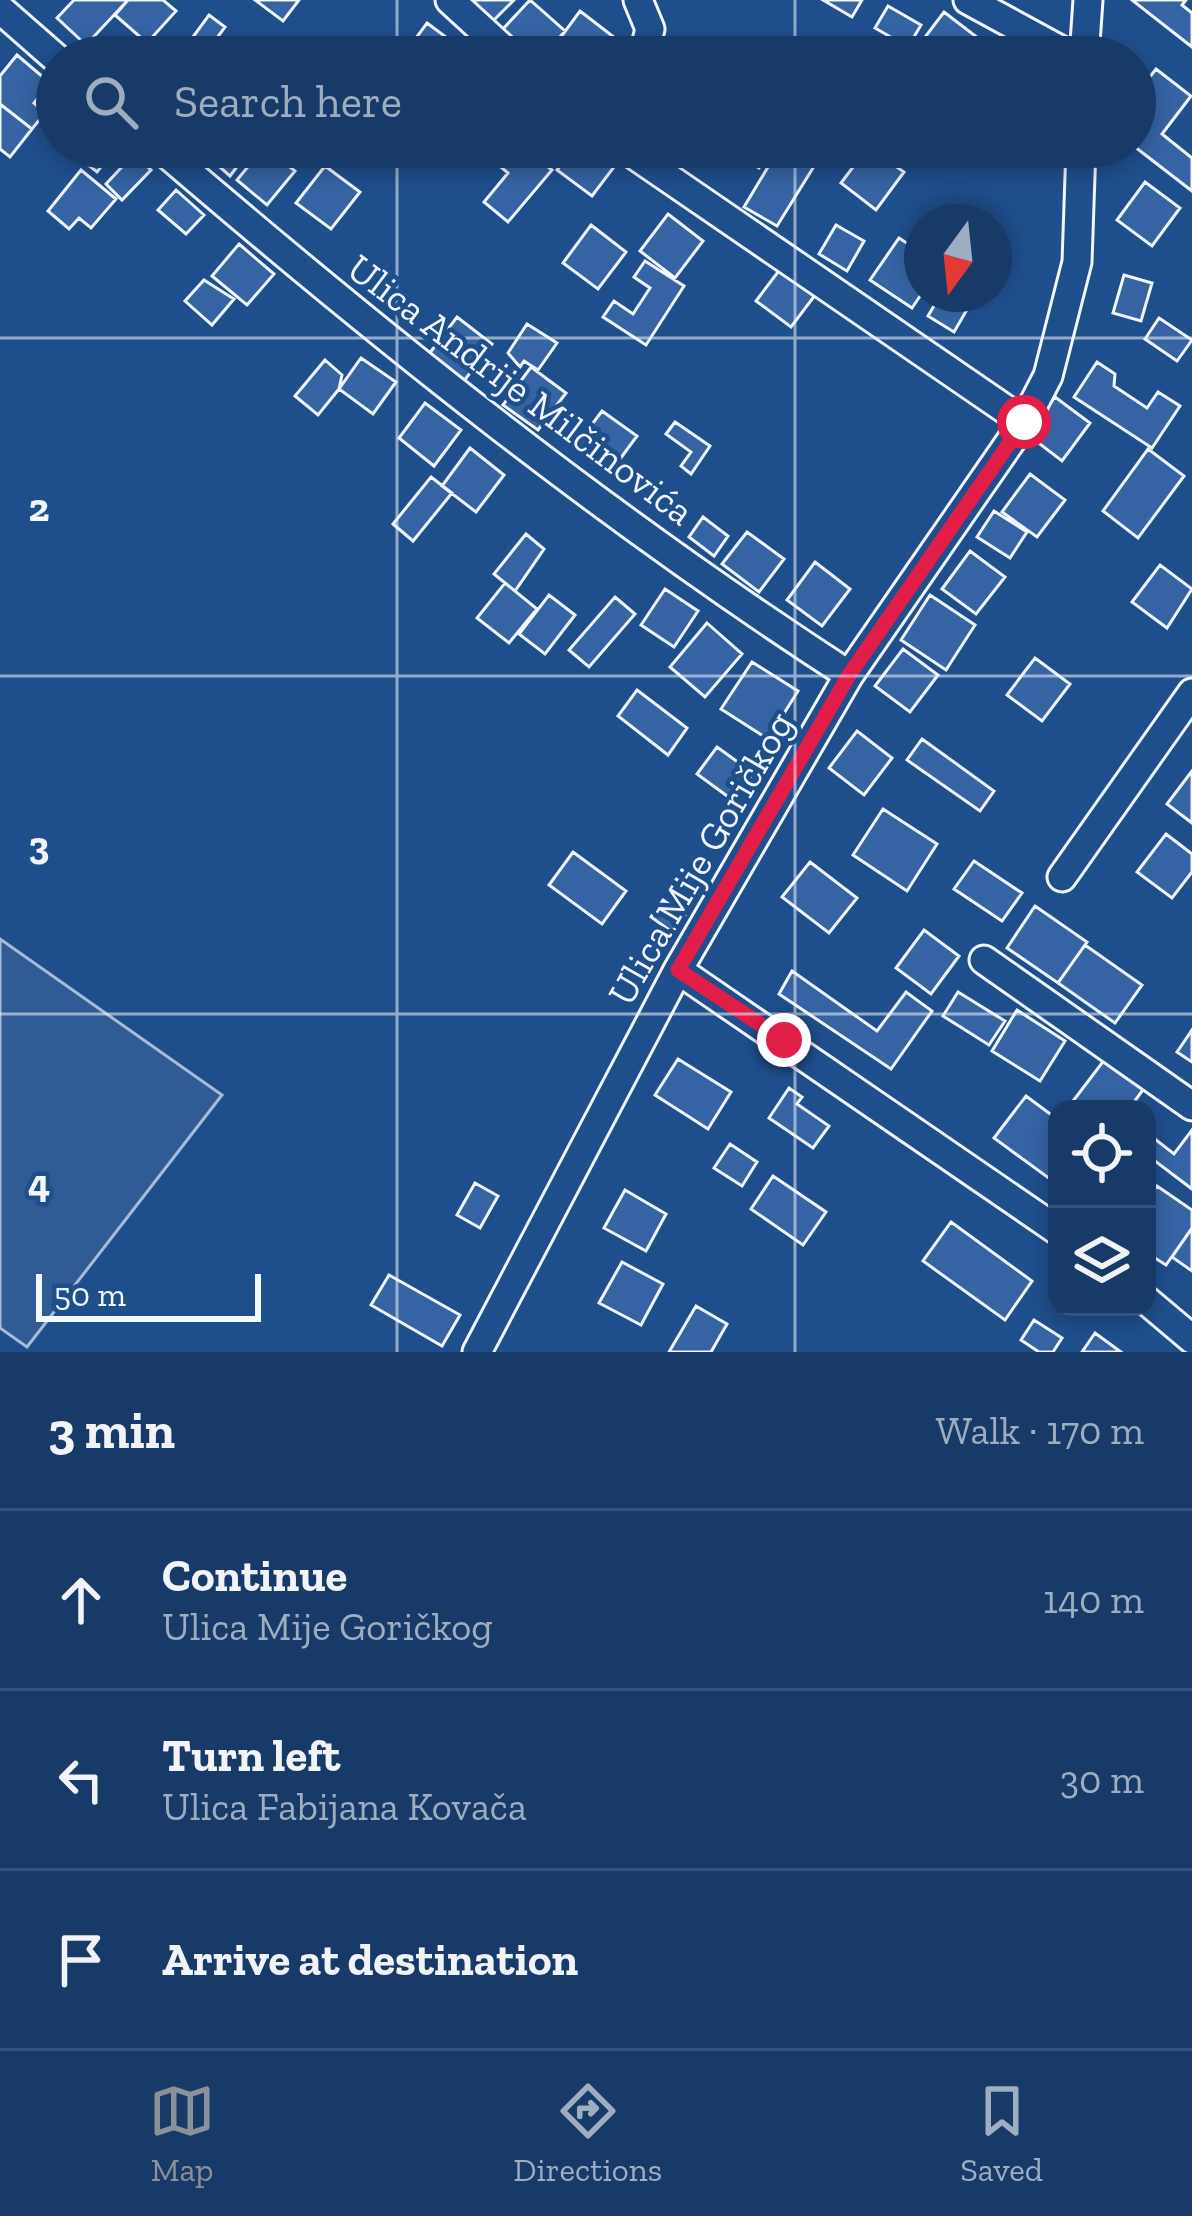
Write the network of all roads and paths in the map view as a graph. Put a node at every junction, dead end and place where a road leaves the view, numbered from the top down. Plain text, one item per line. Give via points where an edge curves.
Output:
1 (450, 0) edge
2 (638, 0) edge
3 (968, 0) edge
4 (1088, 0) edge
5 (0, 10) edge
6 (489, 36) edge
7 (648, 36) edge
8 (1034, 36) edge
9 (1085, 36) edge
10 (36, 41) edge
11 (184, 168) edge
12 (654, 168) edge
13 (1080, 168) edge
14 (1024, 422) junction
15 (849, 675) junction
16 (1192, 693) edge
17 (1062, 877) dead end
18 (984, 960) dead end
19 (678, 970) junction
20 (1192, 1106) edge
21 (1048, 1224) edge
22 (1156, 1309) edge
23 (1192, 1340) edge
24 (477, 1352) edge

1 - 6 street
2 - 7 street
3 - 8 street
4 - 9 street
5 - 10 street
11 - 15 street, Ulica Andrije Milčinovića via 449,391
12 - 14 street
13 - 14 street, Ulica Mije Goričkog via 1066,322
14 - 15 street, Ulica Mije Goričkog
15 - 19 street, Ulica Mije Goričkog
16 - 17 street
18 - 20 street
19 - 21 street
19 - 24 street, Ulica Mije Goričkog
22 - 23 street

